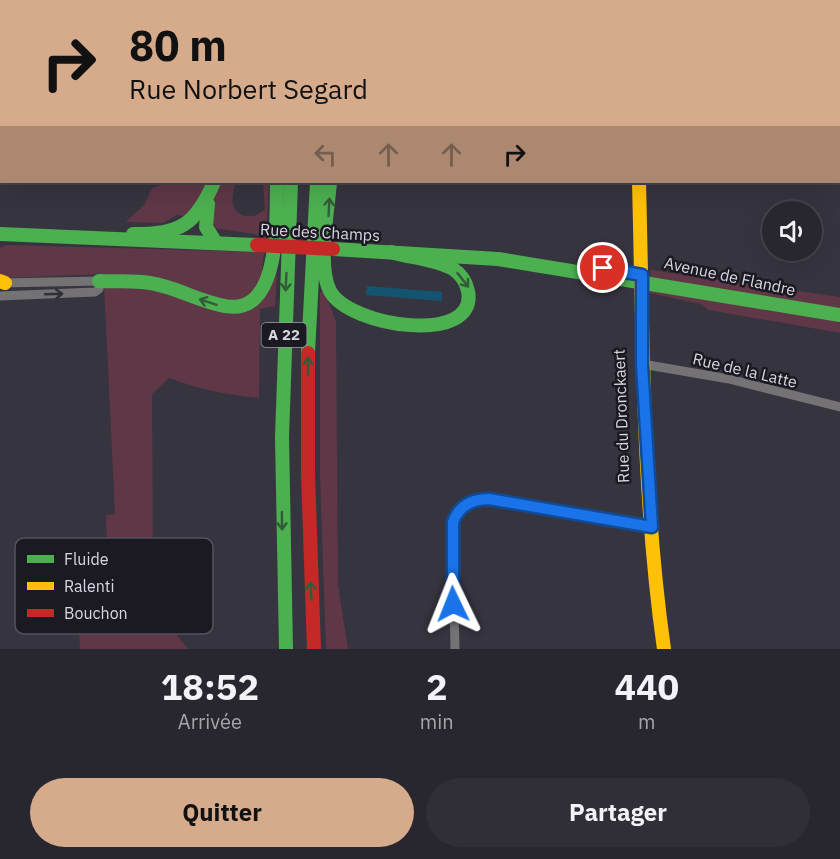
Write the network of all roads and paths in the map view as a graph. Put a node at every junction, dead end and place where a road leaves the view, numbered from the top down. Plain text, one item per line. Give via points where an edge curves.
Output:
1 (277, 183) edge
2 (291, 183) edge
3 (317, 183) edge
4 (330, 183) edge
5 (632, 183) edge
6 (639, 183) edge
7 (212, 185) edge
8 (132, 234) junction
9 (0, 236) edge
10 (154, 240) junction
11 (216, 243) junction
12 (391, 252) junction
13 (639, 279) junction
14 (99, 281) junction
15 (1, 286) edge
16 (840, 315) edge
17 (642, 364) junction
18 (840, 407) edge
19 (648, 526) junction
20 (283, 553) junction
21 (277, 649) edge
22 (286, 649) edge
23 (314, 649) edge
24 (455, 649) edge
25 (655, 649) edge
26 (664, 649) edge

1 -> 14 main road via 270,276 264,292 253,303 227,307 150,284
2 -> 20 main road, A 22 via 283,370
23 -> 3 main road, A 22 via 307,425
12 -> 4 main road via 459,274 470,289 462,313 450,321 420,324 366,318 341,306 330,291 326,274
5 - 13 main road, Rue du Dronckaert
6 - 13 main road, Rue du Dronckaert
7 - 8 main road via 197,216 185,228 163,234
7 - 11 main road via 204,217
8 - 9 main road, Rue des Champs
8 - 10 main road, Rue des Champs
9 - 10 main road, Rue des Champs
10 - 11 main road, Rue des Champs
11 - 12 main road, Rue des Champs, bridge
12 - 13 main road, Rue des Champs via 558,260
13 - 16 main road, Avenue de Flandre via 705,285
13 - 17 main road, Rue du Dronckaert
13 - 19 main road, Rue du Dronckaert via 635,393
14 - 15 street
15 -> 14 street via 95,292
17 - 18 street, Rue de la Latte via 729,379
17 - 19 main road, Rue du Dronckaert
19 - 24 street via 489,499 467,503 455,516 452,527
19 - 25 main road, Rue du Dronckaert
19 - 26 main road, Rue du Dronckaert
20 - 21 main road via 276,599
20 - 22 main road, A 22

